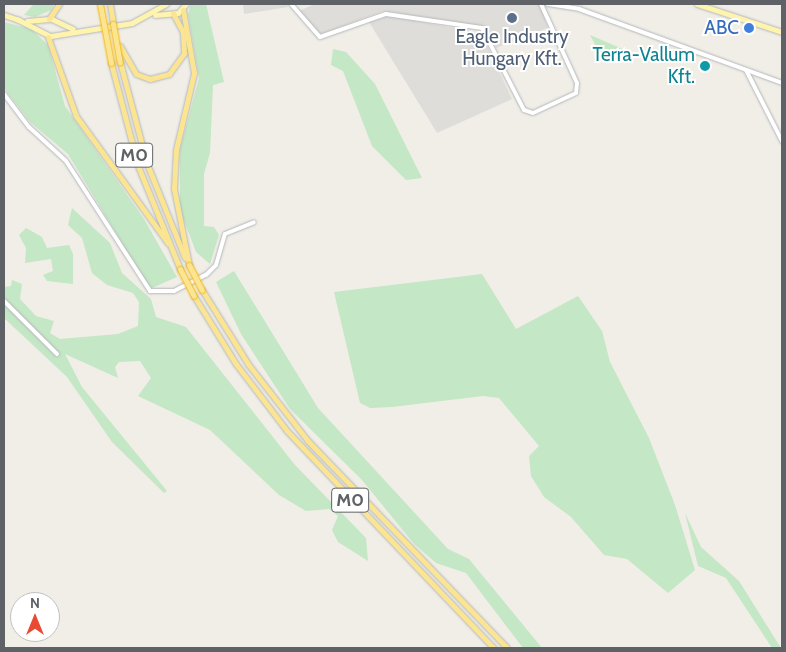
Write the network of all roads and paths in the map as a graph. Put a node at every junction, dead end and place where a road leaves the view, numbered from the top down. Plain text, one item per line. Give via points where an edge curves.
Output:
1 (59, 4) edge
2 (100, 4) edge
3 (110, 4) edge
4 (167, 4) edge
5 (291, 4) edge
6 (541, 4) edge
7 (548, 4) edge
8 (697, 4) edge
9 (184, 6) edge
10 (172, 13) junction
11 (4, 15) edge
12 (152, 16) junction
13 (17, 19) junction
14 (49, 19) junction
15 (43, 22) junction
16 (58, 24) junction
17 (113, 24) junction
18 (84, 31) junction
19 (41, 32) junction
20 (57, 32) junction
21 (782, 32) edge
22 (48, 36) junction
23 (746, 70) junction
24 (782, 83) edge
25 (4, 94) edge
26 (782, 141) edge
27 (254, 222) dead end
28 (168, 243) junction
29 (189, 265) junction
30 (4, 301) edge
31 (57, 354) dead end
32 (494, 648) edge
33 (507, 648) edge

1 - 14 highway
2 - 28 highway, M0, bridge via 133,152
3 - 17 highway, M0
4 - 10 main road
4 - 12 main road
5 - 6 street via 320,37 386,14 482,28 527,113 573,96 577,83
7 - 23 street via 579,9
8 - 21 main road
9 - 10 main road
9 - 29 highway via 194,73 176,150 174,189
10 - 12 main road
10 - 17 highway, bridge via 183,32 184,52 168,74 150,78 136,74 120,46
11 - 13 main road
12 - 18 main road
13 - 15 main road
13 - 19 main road
14 - 15 main road
14 - 16 main road
15 - 19 main road
16 - 18 main road
16 - 20 main road
17 - 29 highway, M0, bridge via 147,164
18 - 20 main road
19 - 22 main road
20 - 22 main road
22 - 28 highway via 76,116
23 - 24 street
23 - 26 street
25 - 27 street via 29,128 66,161 150,291 174,291 206,274 216,265 226,234
28 - 32 highway, M0, bridge via 194,296 236,364 286,431
29 - 33 highway, M0, bridge via 248,364 308,441
30 - 31 street

